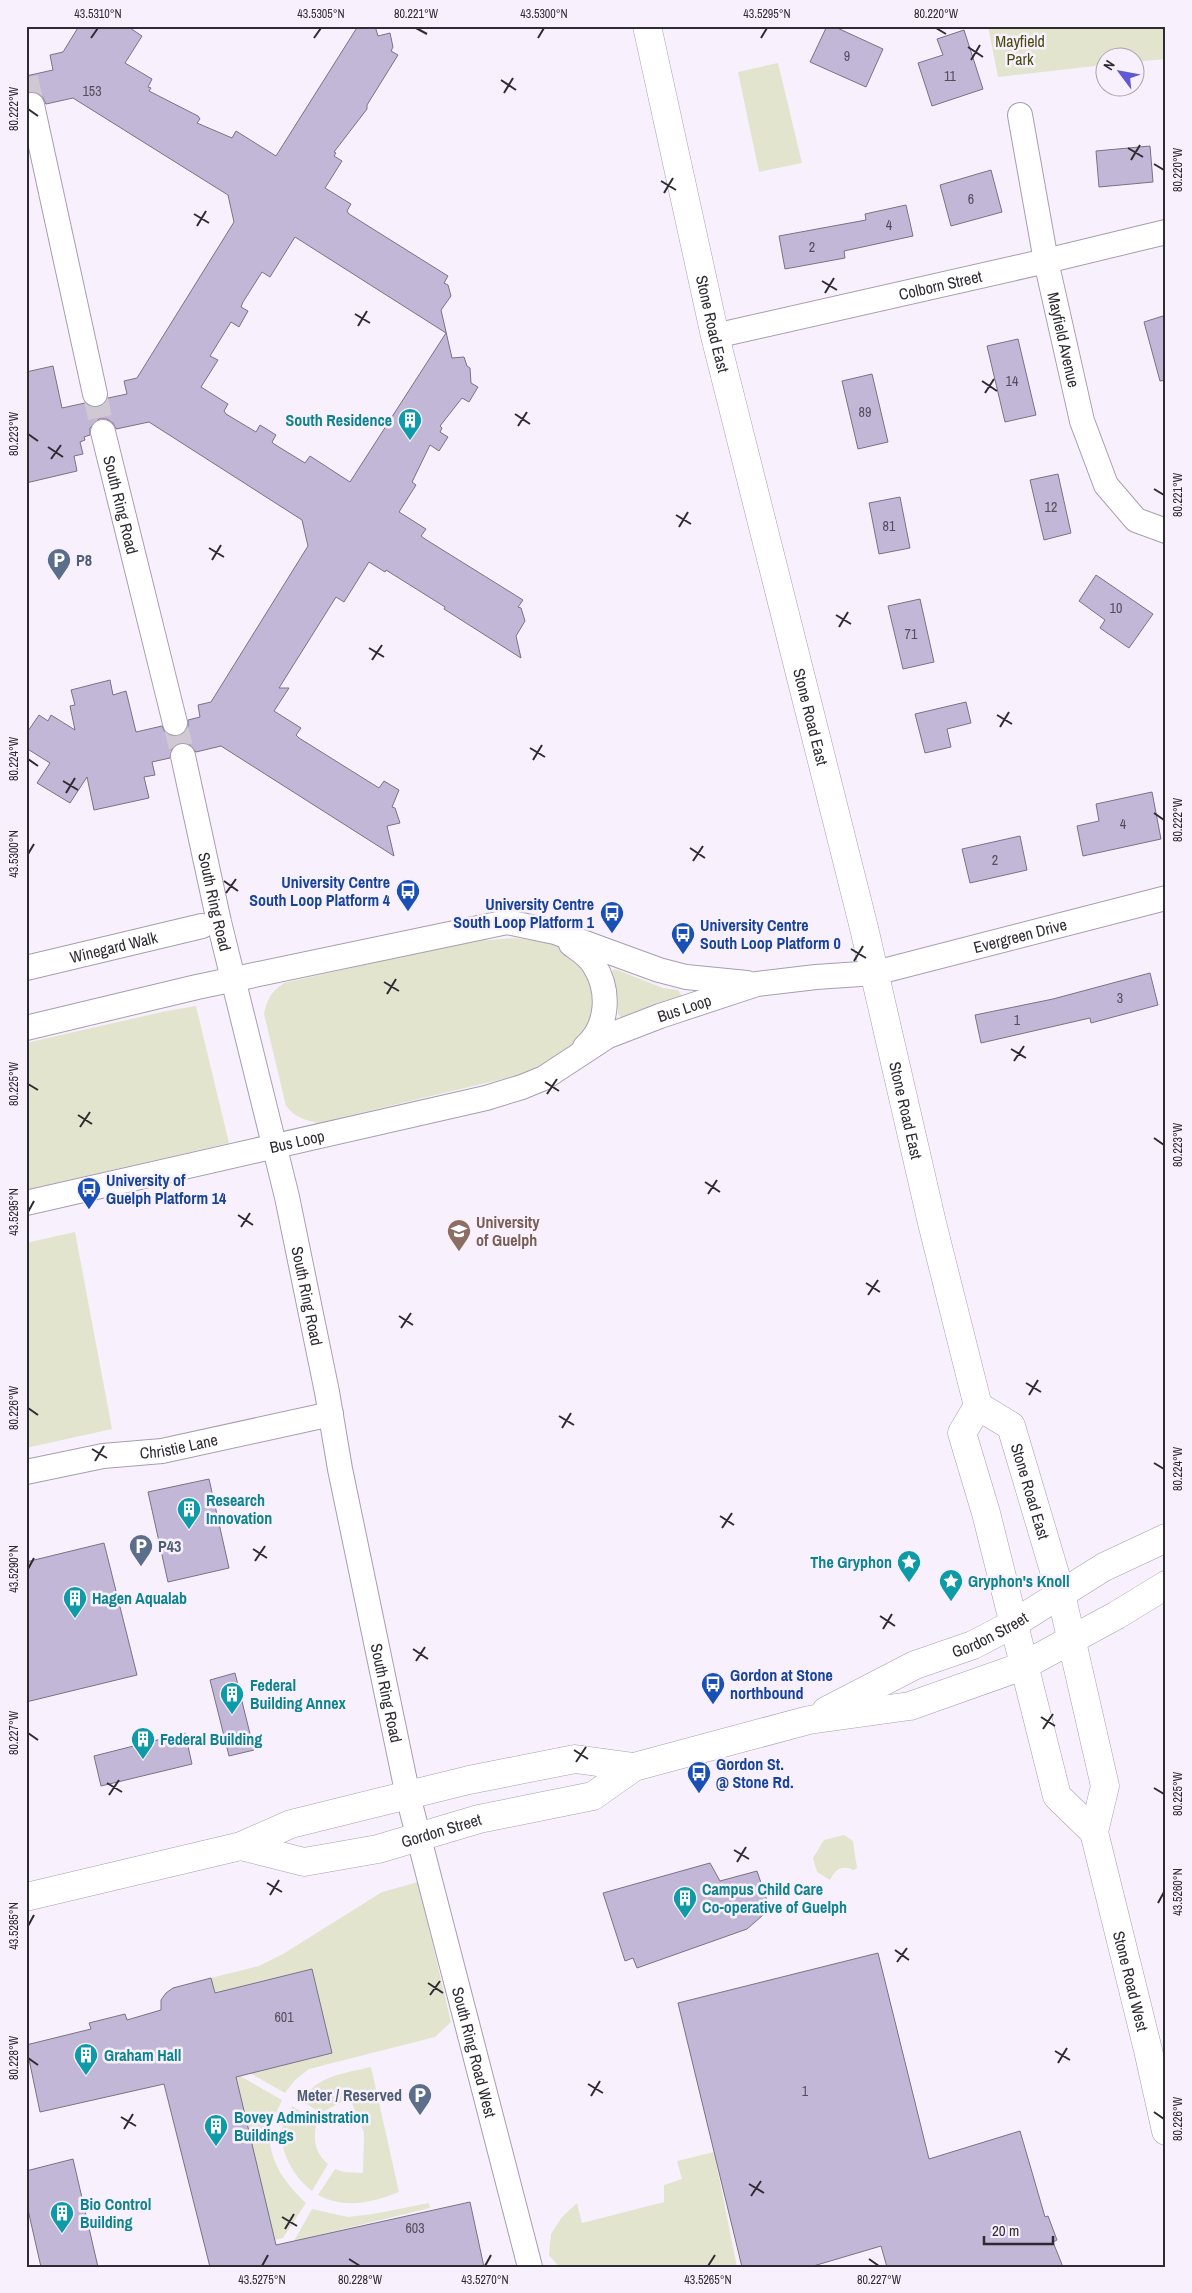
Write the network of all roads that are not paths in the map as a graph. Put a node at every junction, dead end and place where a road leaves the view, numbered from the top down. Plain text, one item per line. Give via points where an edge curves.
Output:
1 (647, 26) edge
2 (32, 105) tunnel mouth
3 (1020, 115) dead end
4 (1166, 232) edge
5 (1046, 261) junction
6 (715, 336) junction
7 (95, 394) tunnel mouth
8 (103, 432) tunnel mouth
9 (1166, 531) edge
10 (175, 723) tunnel mouth
11 (183, 756) tunnel mouth
12 (1166, 898) edge
13 (202, 926) dead end
14 (555, 932) junction
15 (26, 968) edge
16 (875, 973) junction
17 (234, 980) junction
18 (757, 984) junction
19 (26, 1028) edge
20 (563, 1066) junction
21 (274, 1146) junction
22 (26, 1203) edge
23 (978, 1406) junction
24 (331, 1414) junction
25 (26, 1472) edge
26 (1166, 1538) edge
27 (1166, 1585) edge
28 (1061, 1594) junction
29 (1013, 1624) junction
30 (1070, 1638) junction
31 (1023, 1666) junction
32 (809, 1720) junction
33 (634, 1767) junction
34 (408, 1796) junction
35 (1094, 1832) junction
36 (418, 1838) junction
37 (241, 1846) junction
38 (26, 1897) edge
39 (1166, 2131) edge
40 (530, 2267) edge

1 - 6 main road, Stone Road East
2 - 7 street
3 - 5 street, Mayfield Avenue
4 - 5 street, Colborn Street
5 - 6 street, Colborn Street
5 - 9 street, Mayfield Avenue via 1082,421 1106,485 1136,520
6 - 16 main road, Stone Road East
8 - 10 street, South Ring Road
11 - 17 street, South Ring Road
12 - 16 street, Evergreen Drive
13 - 15 street, Winegard Walk
14 - 17 street, Bus Loop via 508,922
14 - 18 street, Bus Loop via 686,977
14 - 20 street, Bus Loop via 594,964 606,1004 597,1032 589,1044
16 - 18 street, Bus Loop
16 - 23 main road, Stone Road East
17 - 19 street, Bus Loop
17 - 21 street, South Ring Road
18 - 20 street, Bus Loop via 608,1036
20 - 21 street, Bus Loop via 522,1088 486,1098
21 - 22 street, Bus Loop
21 - 24 street, South Ring Road
23 - 28 main road, Stone Road East via 1011,1426
23 - 29 main road via 962,1432
24 - 25 street, Christie Lane via 162,1451 103,1456
24 - 34 street, South Ring Road
26 - 28 main road, Gordon Street via 1104,1567
27 - 30 main road, Gordon Street via 1117,1615
28 - 29 main road, Gordon Street
28 - 30 main road, Stone Road East
29 - 31 main road
29 - 32 main road, Gordon Street via 972,1645 915,1665
30 - 31 main road, Gordon Street
30 - 35 main road, Stone Road West via 1104,1786
31 - 32 main road, Gordon Street via 910,1706
31 - 35 main road via 1057,1796
32 - 33 main road, Gordon Street
33 - 34 main road, Gordon Street via 575,1759
33 - 36 main road, Gordon Street via 593,1796 479,1819
34 - 36 street, South Ring Road
34 - 37 main road, Gordon Street via 291,1824
35 - 39 main road, Stone Road West
36 - 37 main road, Gordon Street via 378,1849 304,1862
36 - 40 street, South Ring Road West
37 - 38 main road, Gordon Street

